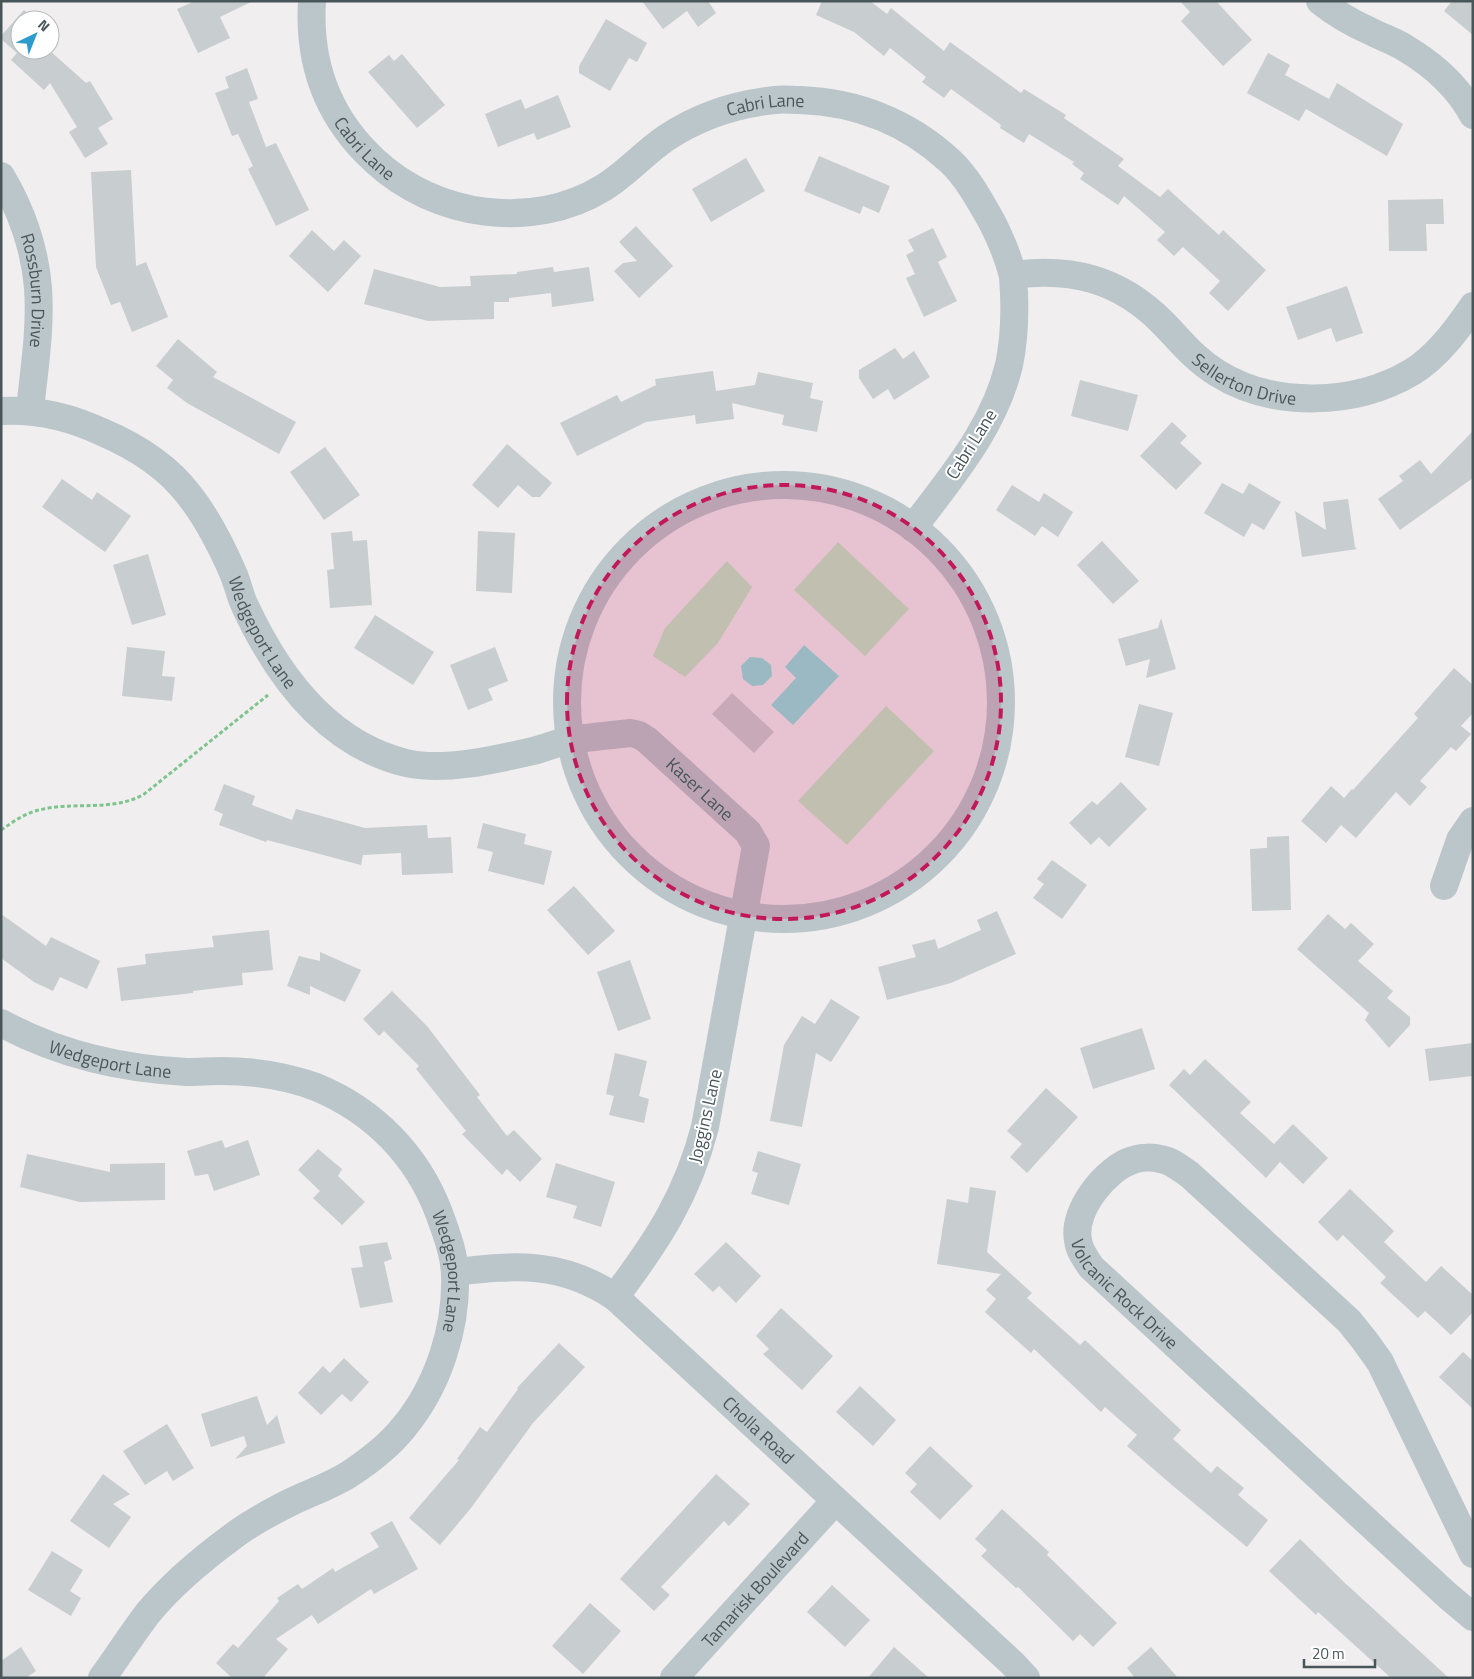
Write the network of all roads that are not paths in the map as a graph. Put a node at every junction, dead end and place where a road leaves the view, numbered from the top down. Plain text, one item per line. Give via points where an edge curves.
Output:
1 (312, 1) edge
2 (1320, 1) edge
3 (1473, 115) edge
4 (1, 176) edge
5 (1013, 275) junction
6 (1473, 306) edge
7 (30, 410) junction
8 (1, 411) edge
9 (913, 528) junction
10 (570, 740) junction
11 (1473, 821) edge
12 (1444, 886) dead end
13 (744, 916) junction
14 (1, 1023) edge
15 (455, 1272) junction
16 (615, 1297) junction
17 (835, 1501) junction
18 (1473, 1554) edge
19 (1473, 1617) edge
20 (102, 1678) edge
21 (674, 1678) edge
22 (1026, 1678) edge

1 - 5 street, Cabri Lane via 313,46 330,104 362,150 380,166 430,197 469,210 491,213 553,208 604,187 666,138 717,112 778,100 816,101 861,109 893,121 950,162 983,206 1000,237
2 - 3 street via 1418,57 1450,83
4 - 7 street, Rossburn Drive via 25,229 38,288
5 - 6 street, Sellerton Drive via 1053,272 1083,276 1108,285 1146,308 1188,351 1218,374 1256,390 1298,399 1350,395 1412,372 1453,334
5 - 9 street, Cabri Lane via 1014,334 1002,390 992,414 964,461
7 - 8 street, Wedgeport Lane
7 - 10 street, Wedgeport Lane via 79,422 131,446 178,482 198,506 222,548 244,604 277,666 328,723 352,740 406,763 432,766 457,766 538,750
9 - 10 street via 858,498 816,487 793,485 728,492 693,504 667,518 617,562 583,618 570,660 567,683
9 - 13 street via 935,546 957,571 977,602 991,637 1000,674 1002,710 997,748 986,784 969,817 947,847 920,873 889,893 855,909 818,918 781,920
10 - 13 street via 579,776 589,798 600,818 630,856 687,897
10 - 13 street, Kaser Lane via 631,733 638,735 748,832 756,846
11 - 12 street via 1460,840
13 - 16 street, Joggins Lane via 696,1160 683,1193 653,1246
14 - 15 street, Wedgeport Lane via 67,1052 102,1060 166,1070 264,1074 307,1084 341,1099 380,1126 412,1160 434,1199
15 - 16 street, Cholla Road via 532,1267 578,1277
15 - 20 street, Wedgeport Lane via 452,1314 443,1354 428,1390 403,1429 387,1446 346,1476 264,1517 208,1554 150,1611
16 - 17 street, Cholla Road
17 - 21 street, Tamarisk Boulevard
17 - 22 street, Cholla Road
18 - 19 street, Volcanic Rock Drive via 1380,1362 1349,1322 1190,1175 1175,1165 1161,1159 1133,1160 1100,1183 1083,1208 1077,1238 1091,1267

